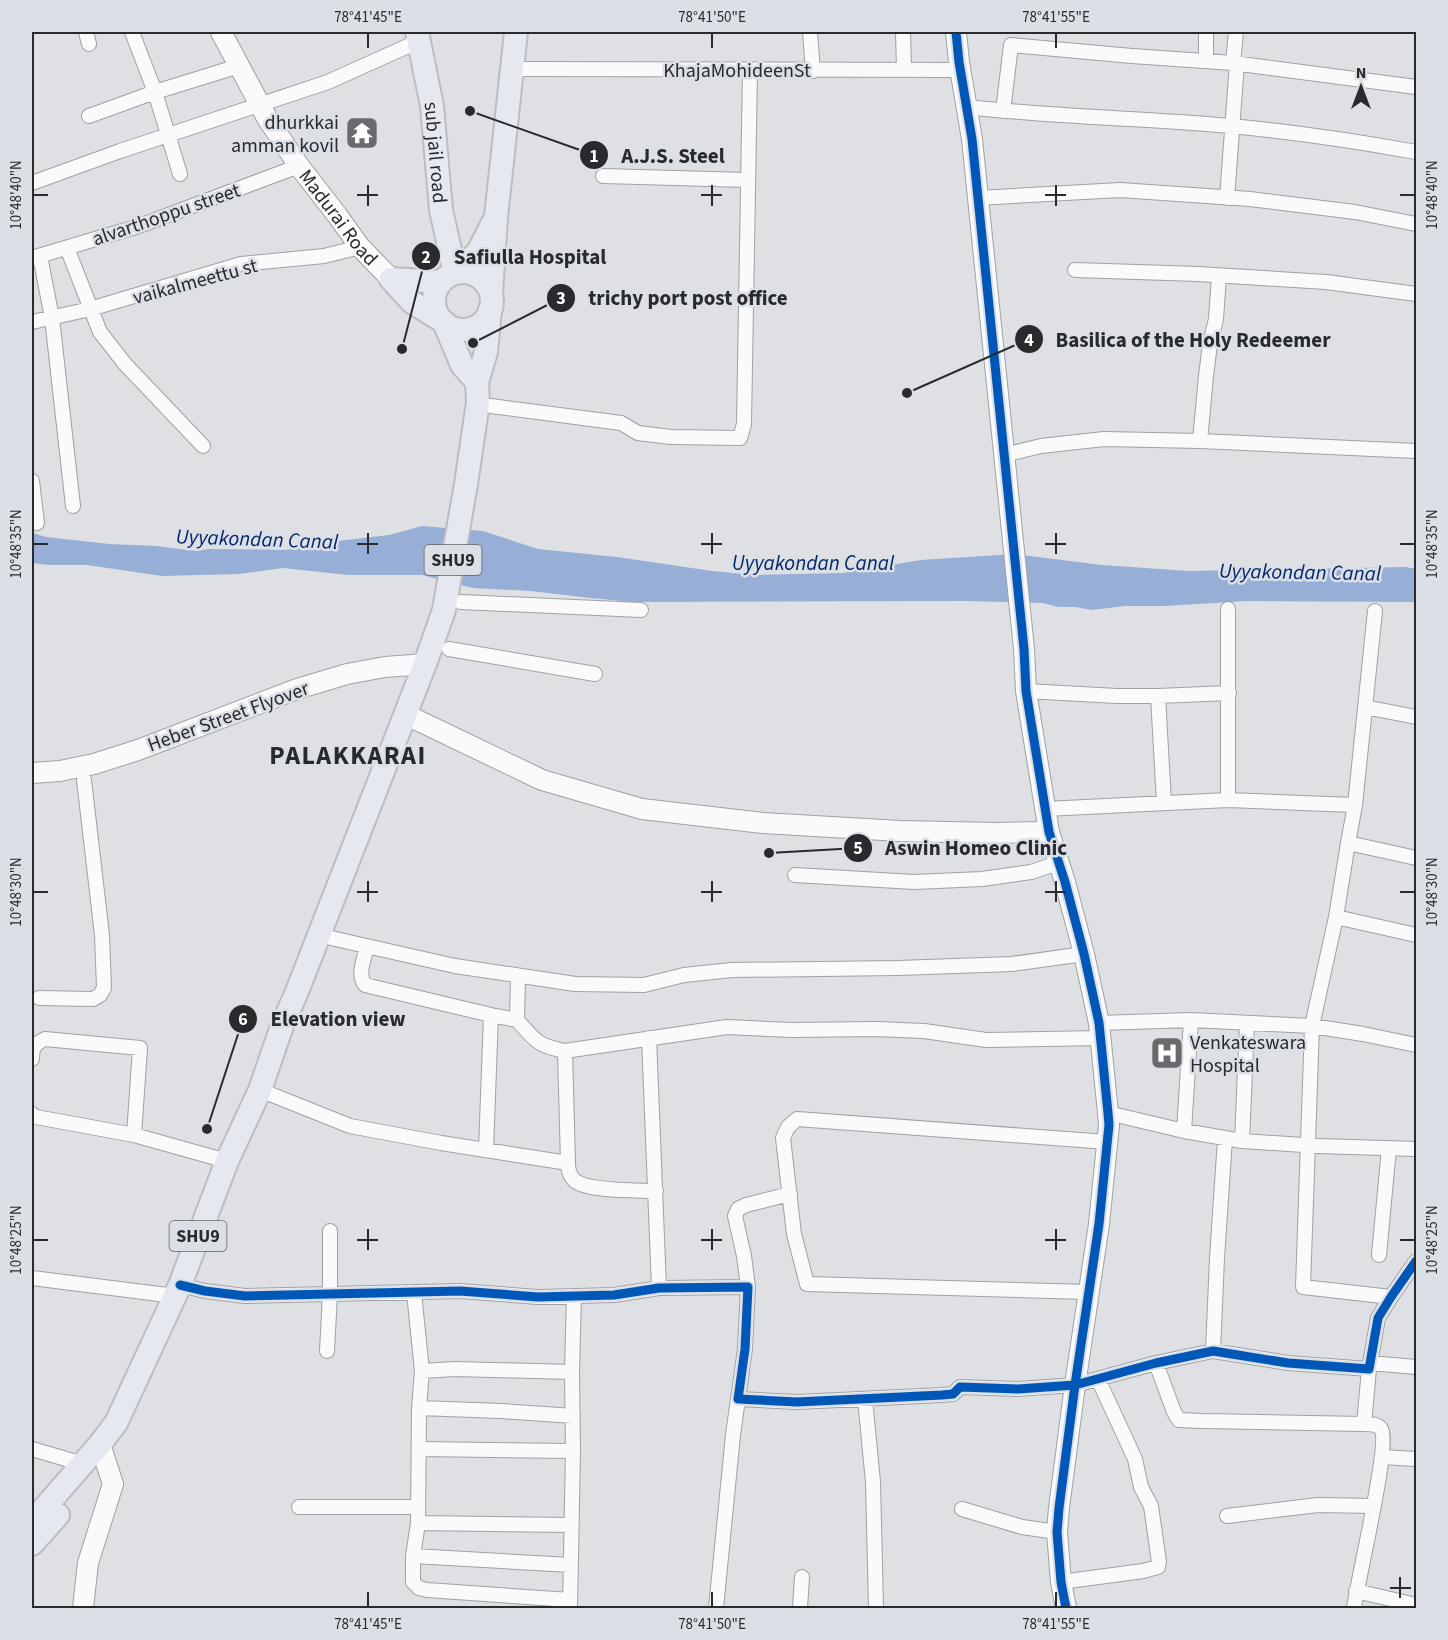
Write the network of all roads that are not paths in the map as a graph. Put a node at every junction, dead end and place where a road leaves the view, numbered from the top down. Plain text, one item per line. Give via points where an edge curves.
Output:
1 (132, 32) edge
2 (220, 32) edge
3 (516, 32) edge
4 (810, 32) edge
5 (903, 32) edge
6 (956, 32) edge
7 (1206, 32) edge
8 (1236, 32) edge
9 (418, 36) edge
10 (1012, 38) edge
11 (1206, 60) junction
12 (1235, 63) junction
13 (239, 66) junction
14 (513, 69) junction
15 (904, 69) junction
16 (961, 70) junction
17 (750, 71) junction
18 (813, 71) junction
19 (1416, 87) edge
20 (155, 92) junction
21 (260, 104) junction
22 (967, 106) junction
23 (1003, 111) junction
24 (88, 116) dead end
25 (1232, 126) junction
26 (168, 136) junction
27 (1416, 152) edge
28 (299, 166) junction
29 (180, 174) dead end
30 (603, 176) dead end
31 (747, 180) junction
32 (32, 183) edge
33 (978, 198) junction
34 (1227, 198) junction
35 (496, 217) junction
36 (1416, 224) edge
37 (360, 247) junction
38 (66, 248) junction
39 (36, 257) edge
40 (1075, 270) dead end
41 (1219, 276) junction
42 (448, 278) junction
43 (391, 279) junction
44 (1416, 294) edge
45 (491, 302) junction
46 (90, 309) junction
47 (52, 318) junction
48 (32, 322) edge
49 (444, 322) junction
50 (482, 396) junction
51 (1200, 441) junction
52 (203, 446) dead end
53 (1416, 451) edge
54 (1004, 455) junction
55 (32, 481) edge
56 (73, 506) dead end
57 (37, 523) dead end
58 (461, 602) dead end
59 (1228, 609) dead end
60 (641, 610) dead end
61 (1375, 611) dead end
62 (449, 649) dead end
63 (425, 664) junction
64 (595, 674) dead end
65 (1026, 691) junction
66 (1229, 693) junction
67 (1158, 696) junction
68 (1365, 706) junction
69 (1416, 717) edge
70 (415, 719) dead end
71 (32, 773) edge
72 (84, 780) dead end
73 (1228, 800) junction
74 (1164, 803) junction
75 (1354, 805) junction
76 (1045, 809) junction
77 (1049, 832) junction
78 (1348, 843) junction
79 (1416, 858) edge
80 (1058, 863) junction
81 (795, 875) dead end
82 (1336, 917) junction
83 (1416, 935) edge
84 (331, 938) dead end
85 (367, 947) junction
86 (1084, 954) junction
87 (518, 976) junction
88 (39, 998) dead end
89 (491, 1015) junction
90 (517, 1020) junction
91 (1191, 1020) junction
92 (1247, 1023) junction
93 (1312, 1026) junction
94 (1100, 1030) junction
95 (649, 1038) junction
96 (1416, 1045) edge
97 (565, 1051) junction
98 (32, 1059) edge
99 (260, 1090) junction
100 (1108, 1113) junction
101 (32, 1114) edge
102 (1184, 1131) junction
103 (134, 1135) junction
104 (1225, 1139) junction
105 (1242, 1141) junction
106 (1107, 1142) junction
107 (1307, 1145) junction
108 (1389, 1148) junction
109 (1416, 1149) edge
110 (486, 1150) junction
111 (227, 1161) junction
112 (568, 1163) junction
113 (656, 1191) junction
114 (790, 1194) junction
115 (330, 1231) dead end
116 (1379, 1255) dead end
117 (1416, 1261) edge
118 (32, 1278) edge
119 (748, 1287) junction
120 (659, 1288) junction
121 (177, 1290) junction
122 (1089, 1292) junction
123 (414, 1293) junction
124 (330, 1294) junction
125 (574, 1296) junction
126 (1391, 1297) junction
127 (327, 1351) dead end
128 (1213, 1352) junction
129 (1156, 1363) junction
130 (1370, 1366) junction
131 (1416, 1367) edge
132 (422, 1371) junction
133 (572, 1372) junction
134 (1098, 1379) junction
135 (1074, 1385) junction
136 (738, 1399) junction
137 (865, 1399) junction
138 (419, 1408) junction
139 (573, 1416) junction
140 (1364, 1424) junction
141 (100, 1444) junction
142 (32, 1449) edge
143 (419, 1449) junction
144 (573, 1451) junction
145 (1382, 1457) junction
146 (1416, 1459) edge
147 (83, 1464) junction
148 (1374, 1506) junction
149 (299, 1507) dead end
150 (418, 1507) junction
151 (962, 1509) dead end
152 (1227, 1516) dead end
153 (32, 1522) edge
154 (418, 1523) junction
155 (572, 1525) junction
156 (1057, 1532) junction
157 (32, 1544) edge
158 (413, 1556) junction
159 (571, 1565) junction
160 (802, 1577) dead end
161 (1061, 1582) junction
162 (1356, 1591) junction
163 (570, 1604) edge
164 (1416, 1605) edge
165 (83, 1608) edge
166 (716, 1608) edge
167 (800, 1608) edge
168 (876, 1608) edge
169 (1066, 1608) edge
170 (1354, 1608) edge

1 - 20 street
2 - 13 street, Madurai Road
3 - 14 main road
4 - 18 street
5 - 15 street
6 - 16 street
7 - 11 street
8 - 12 street
9 - 21 street via 328,82
9 - 42 main road, sub jail road via 432,106
10 - 11 street via 1131,56
10 - 23 street
11 - 12 street
12 - 19 street
12 - 25 street
13 - 20 street
13 - 21 street, Madurai Road
14 - 17 street, KhajaMohideenSt
14 - 35 main road
15 - 16 street, KhajaMohideenSt
15 - 18 street, KhajaMohideenSt
16 - 22 street
17 - 18 street, KhajaMohideenSt
17 - 31 street
20 - 24 street
20 - 26 street
21 - 26 street
21 - 28 street, Madurai Road
22 - 23 street
22 - 33 street
23 - 25 street
25 - 27 street
25 - 34 street
26 - 29 street
26 - 32 street
28 - 37 street, Madurai Road
28 - 38 street, alvarthoppu street via 139,226
30 - 31 street
31 - 50 street via 744,424 740,438 638,433 621,423
33 - 34 street via 1120,190
33 - 54 street
34 - 36 street via 1355,212
35 - 42 main road via 478,252
35 - 45 main road
37 - 43 street, Madurai Road
37 - 46 street, vaikalmeettu st via 324,256 241,264
38 - 39 street, alvarthoppu street
38 - 46 street
39 - 47 street
40 - 41 street
41 - 44 street via 1326,282
41 - 51 street
42 - 43 main road
42 - 45 main road via 464,272 481,278 488,285
42 - 49 main road via 434,298
43 - 49 main road, Madurai Road via 412,302
45 - 49 main road via 486,318 470,328 452,327
45 - 50 main road, SHU9
46 - 47 street, vaikalmeettu st
46 - 52 street via 100,332 125,364
47 - 48 street, vaikalmeettu st
47 - 56 street
49 - 50 main road via 462,365
50 - 63 main road, SHU9 via 444,610
51 - 53 street
51 - 54 street via 1104,439 1041,446
54 - 65 street
55 - 57 street
58 - 60 street
59 - 66 street
61 - 68 street
62 - 64 street
63 - 71 street, Heber Street Flyover via 347,674 94,764
63 - 99 main road, SHU9
65 - 67 street
65 - 76 street
66 - 67 street
66 - 73 street
67 - 74 street
68 - 69 street
68 - 75 street
70 - 77 street via 542,780 642,809 763,823 889,830
72 - 88 street via 102,935 104,988 93,999
73 - 74 street
73 - 75 street
74 - 76 street
75 - 78 street
76 - 77 street
77 - 80 street
78 - 79 street
78 - 82 street
80 - 81 street via 1031,872 982,879 914,882
80 - 86 street
82 - 83 street
82 - 93 street
84 - 85 street
85 - 87 street
85 - 89 street via 361,980 365,985
86 - 87 street via 1012,964 732,970 684,975 644,985 575,984
86 - 94 street
87 - 90 street
89 - 90 street
89 - 110 street
90 - 97 street via 535,1041
91 - 92 street
91 - 94 street
91 - 102 street
92 - 93 street
92 - 105 street
93 - 96 street
93 - 107 street
94 - 95 street via 986,1040 886,1029 727,1027
94 - 100 street
95 - 97 street
95 - 113 street
97 - 112 street
98 - 103 street via 32,1049 45,1039 140,1048
99 - 110 street via 350,1126
99 - 111 main road, SHU9
100 - 102 street
100 - 106 street
101 - 103 street
102 - 104 street
103 - 111 street
104 - 105 street
104 - 128 street
105 - 107 street
106 - 114 street via 796,1119 783,1138
106 - 122 street
107 - 108 street
107 - 126 street via 1304,1287
108 - 109 street
108 - 116 street
110 - 112 street
111 - 121 main road, SHU9
112 - 113 street via 573,1180 586,1187
113 - 120 street
114 - 119 street via 738,1209 735,1216
114 - 122 street via 794,1234 807,1284
115 - 124 street
117 - 126 street
118 - 121 street
119 - 120 street
119 - 136 street
120 - 125 street
121 - 124 street via 245,1296
121 - 141 main road, SHU9 via 116,1423
122 - 135 street
123 - 124 street
123 - 125 street
123 - 132 street
124 - 127 street
125 - 133 street
126 - 130 street via 1378,1318
128 - 129 street
128 - 130 street via 1288,1363
129 - 134 street
129 - 140 street via 1179,1420
130 - 131 street
130 - 140 street
132 - 133 street
132 - 138 street
133 - 139 street
134 - 135 street
134 - 161 street via 1135,1459 1141,1487 1151,1506 1159,1562 1158,1567 1143,1571
135 - 137 street via 1018,1389 960,1387 953,1394
135 - 156 street
136 - 137 street
136 - 166 street
137 - 168 street via 873,1482
138 - 139 street
138 - 143 street
139 - 144 street
140 - 145 street via 1381,1429
141 - 147 main road, SHU9
141 - 157 main road, SHU9 via 56,1518
141 - 165 street via 113,1484 88,1563
142 - 147 street
143 - 144 street
143 - 150 street
144 - 155 street
145 - 146 street
145 - 148 street
147 - 153 main road, SHU9
148 - 152 street via 1318,1505
148 - 162 street
149 - 150 street
150 - 154 street
151 - 156 street via 1023,1527
154 - 155 street
154 - 158 street
155 - 159 street
156 - 161 street
158 - 159 street
158 - 163 street via 413,1582 419,1588
159 - 163 street
160 - 167 street
161 - 169 street
162 - 164 street
162 - 170 street

